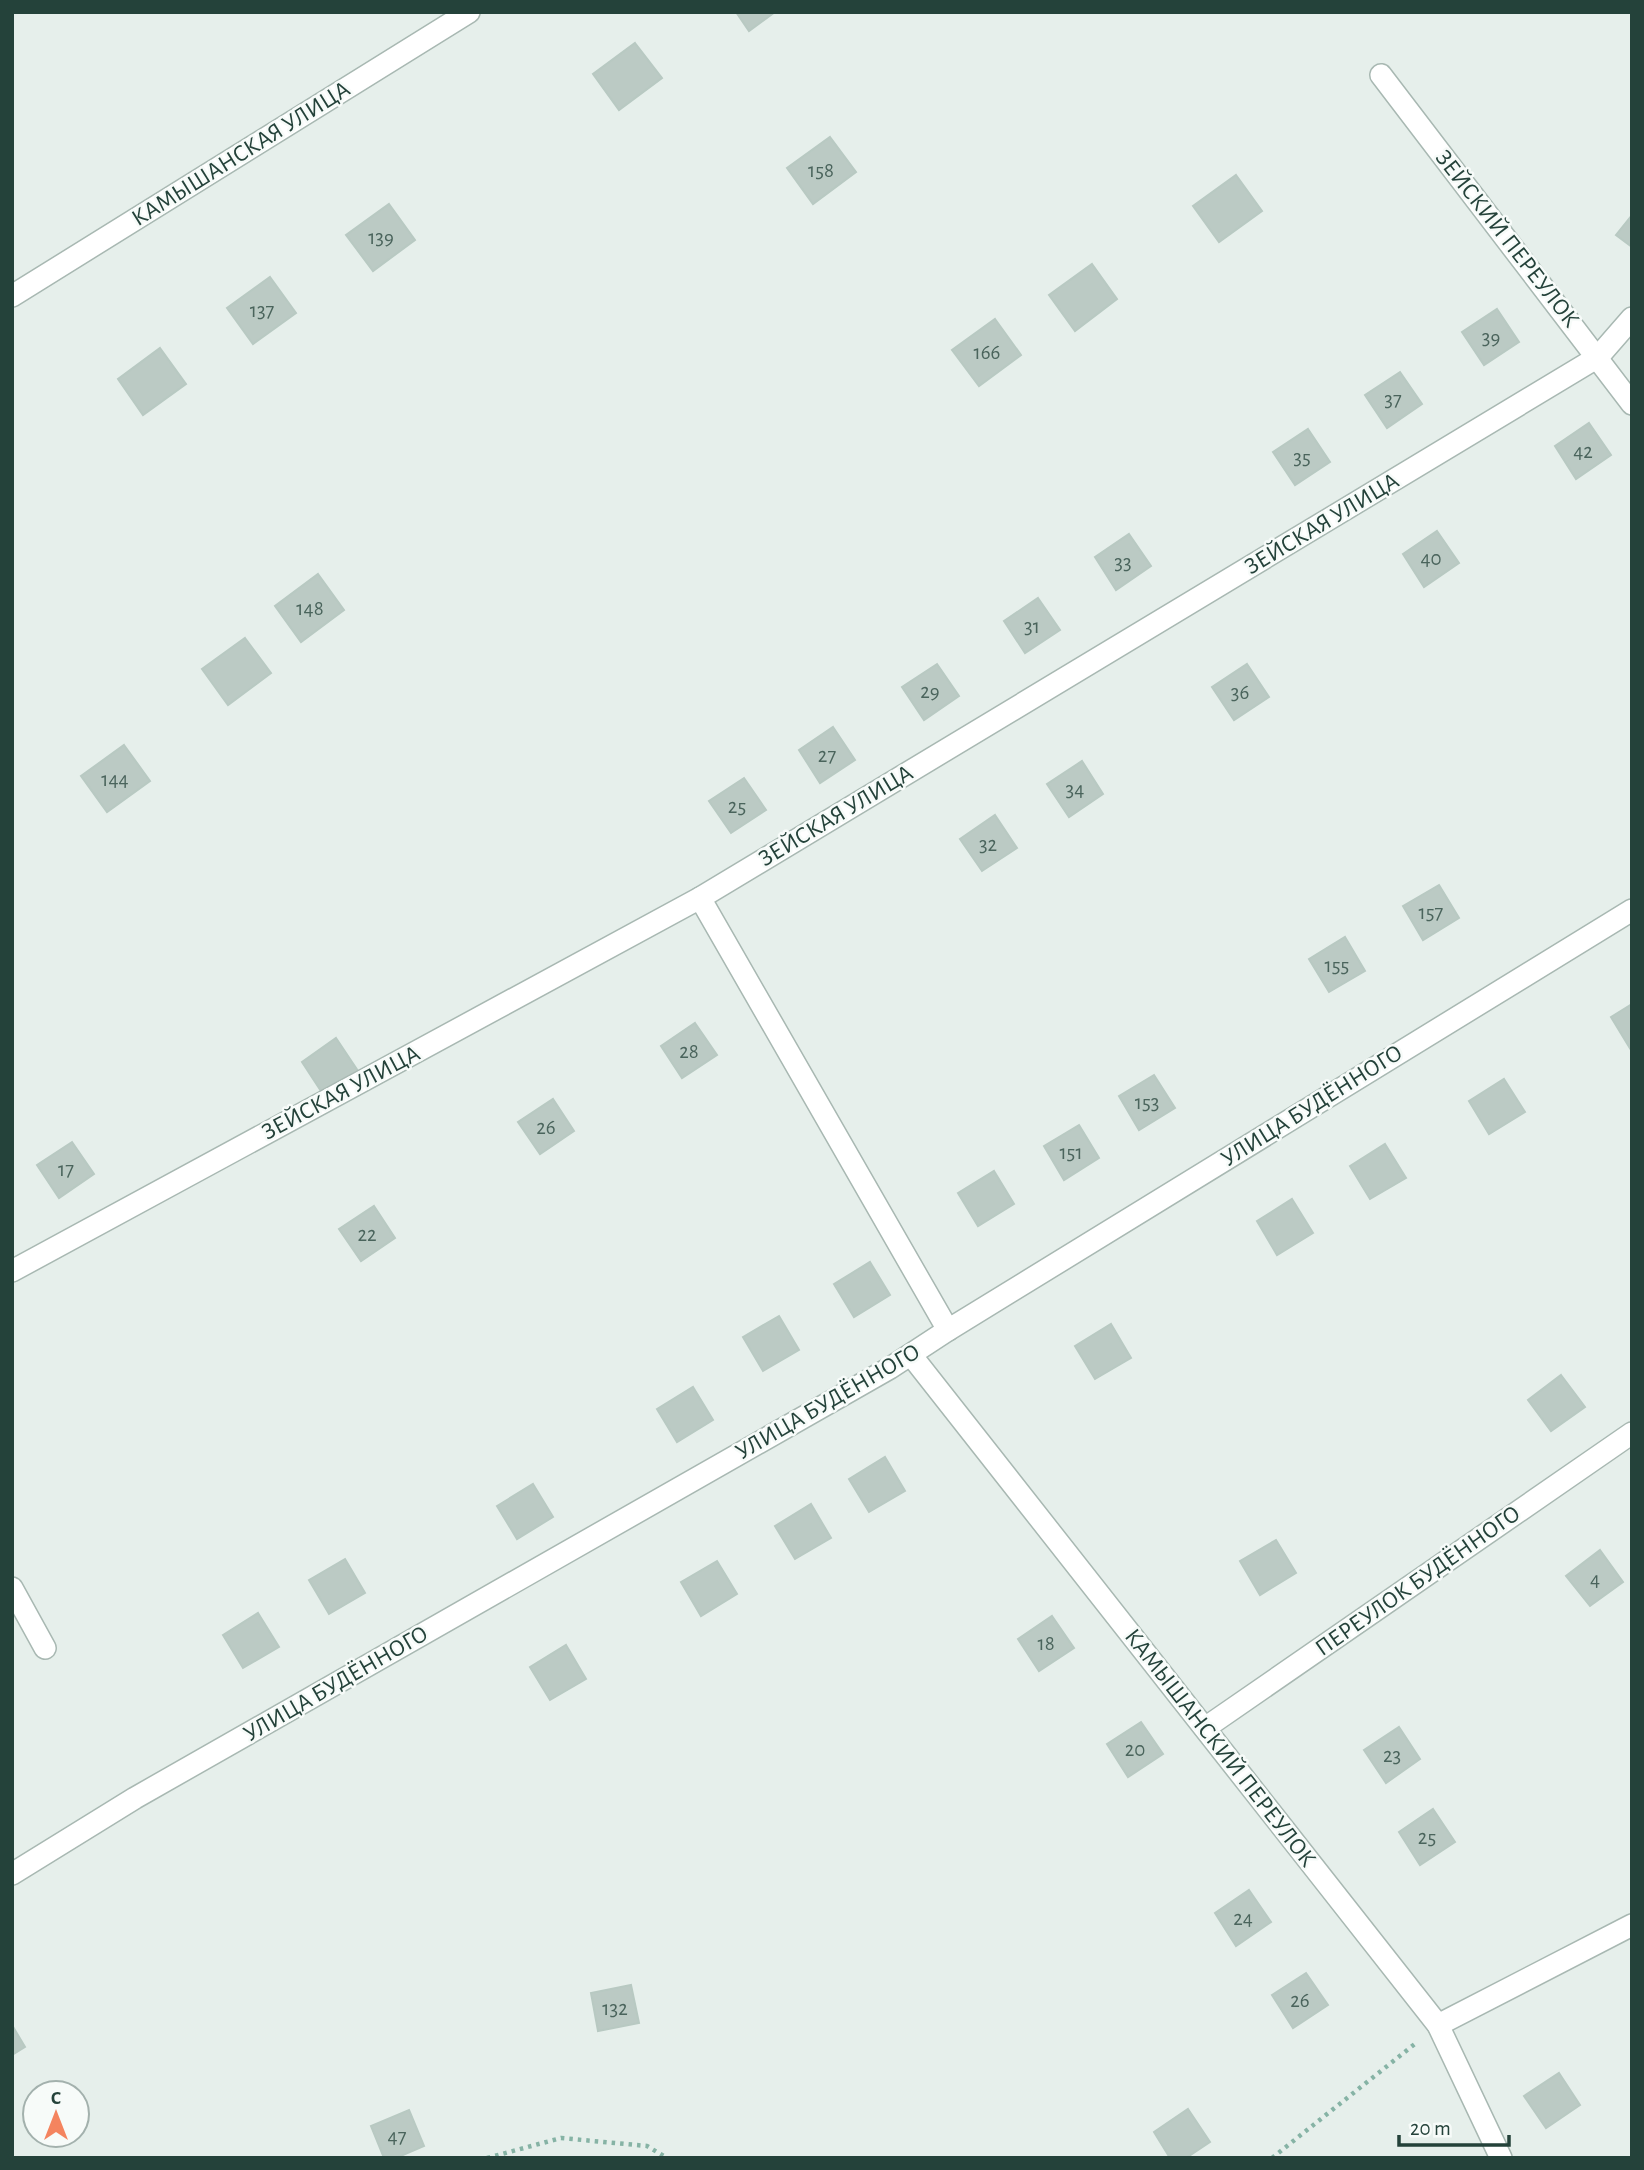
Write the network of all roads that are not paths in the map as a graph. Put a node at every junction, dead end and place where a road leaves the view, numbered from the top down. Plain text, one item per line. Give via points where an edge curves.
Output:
1 (469, 12) edge
2 (1381, 75) dead end
3 (12, 296) edge
4 (1632, 318) edge
5 (1598, 357) junction
6 (1632, 404) edge
7 (700, 898) junction
8 (1632, 910) edge
9 (12, 1271) edge
10 (948, 1330) junction
11 (911, 1355) junction
12 (1632, 1433) edge
13 (12, 1588) edge
14 (45, 1648) dead end
15 (1205, 1728) junction
16 (12, 1874) edge
17 (1632, 1925) edge
18 (1438, 2025) junction
19 (1501, 2158) edge

1 - 3 street, КАМЫШАНСКАЯ УЛИЦА
2 - 5 street, ЗЕЙСКИЙ ПЕРЕУЛОК
4 - 5 street, ЗЕЙСКАЯ УЛИЦА
5 - 6 street, ЗЕЙСКИЙ ПЕРЕУЛОК
5 - 7 street, ЗЕЙСКАЯ УЛИЦА
7 - 9 street, ЗЕЙСКАЯ УЛИЦА
7 - 10 street
8 - 10 street, УЛИЦА БУДЁННОГО
10 - 11 street, УЛИЦА БУДЁННОГО
11 - 15 street, КАМЫШАНСКИЙ ПЕРЕУЛОК
11 - 16 street, УЛИЦА БУДЁННОГО via 135,1798
12 - 15 street, ПЕРЕУЛОК БУДЁННОГО
13 - 14 street
15 - 18 street, КАМЫШАНСКИЙ ПЕРЕУЛОК
17 - 18 street
18 - 19 street, КАМЫШАНСКИЙ ПЕРЕУЛОК

